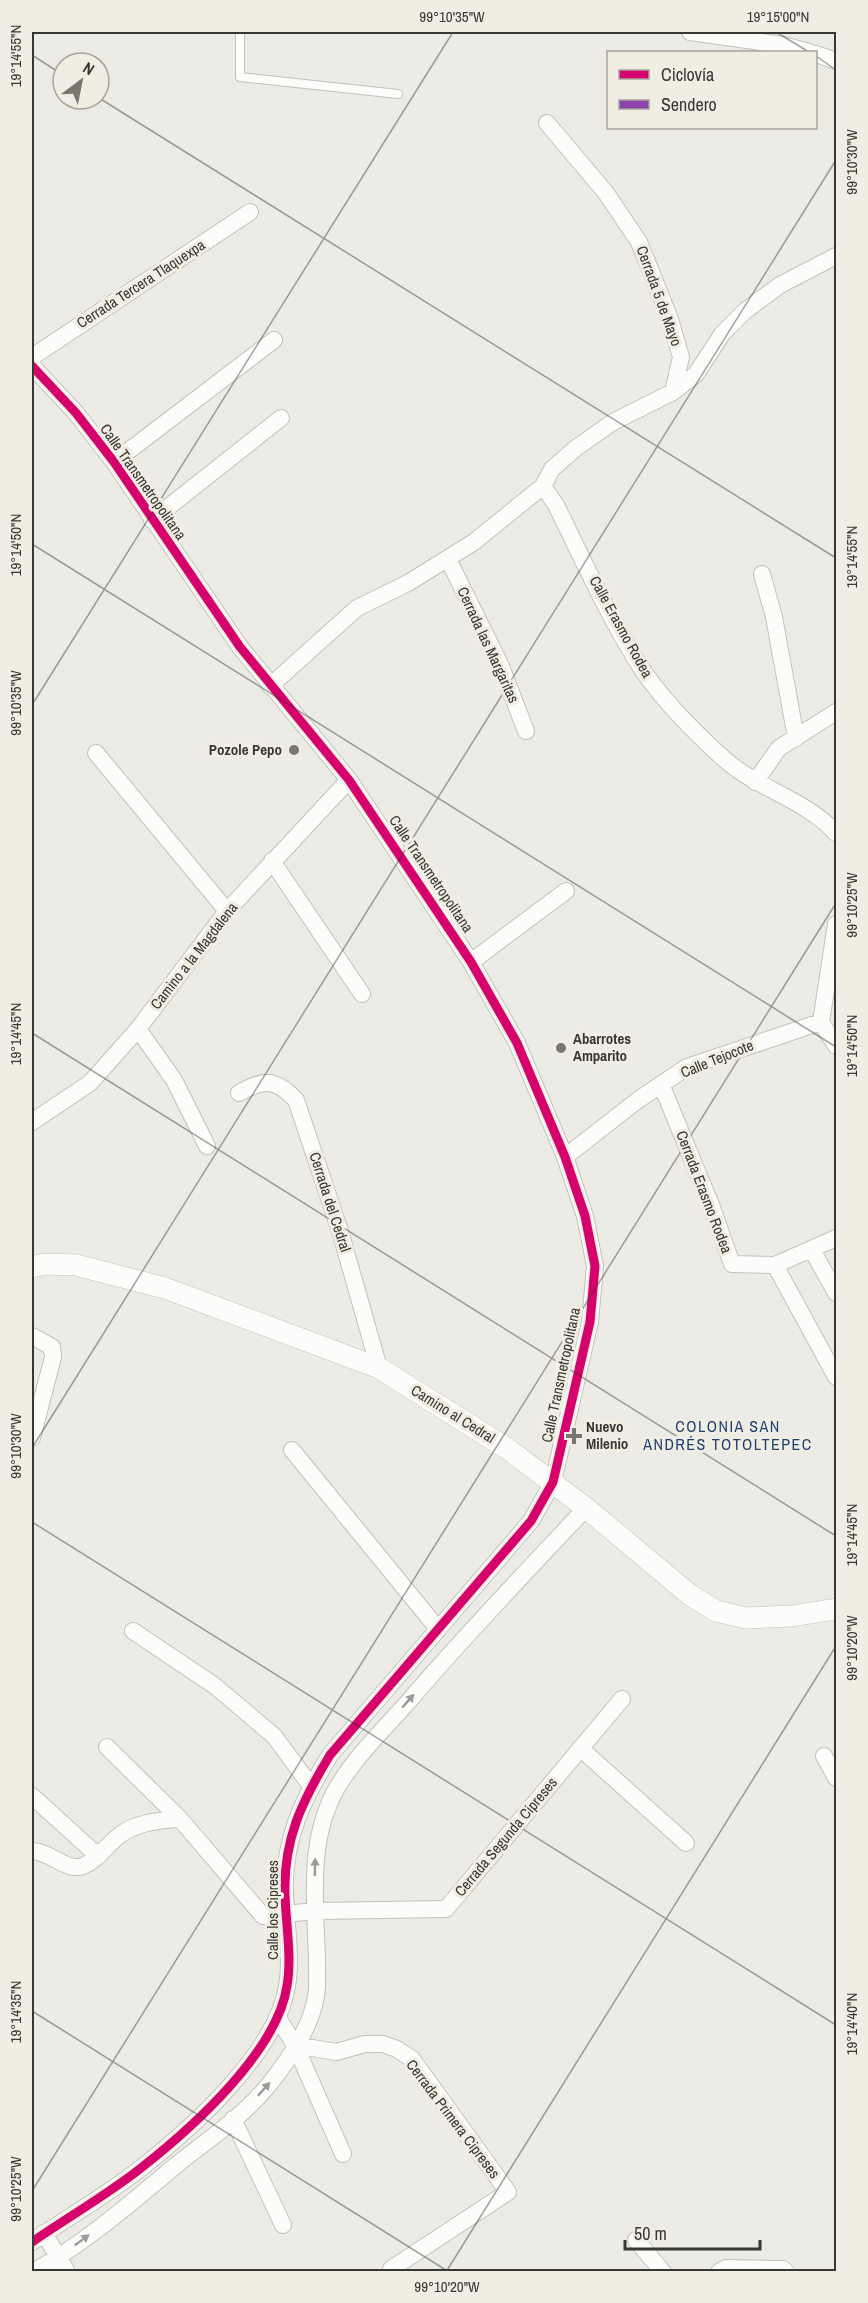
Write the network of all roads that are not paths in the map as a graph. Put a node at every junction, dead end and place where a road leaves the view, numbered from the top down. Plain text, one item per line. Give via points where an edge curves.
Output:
1 (240, 32) edge
2 (690, 32) edge
3 (805, 51) edge
4 (817, 54) edge
5 (837, 61) edge
6 (398, 94) dead end
7 (547, 123) dead end
8 (250, 212) dead end
9 (837, 256) edge
10 (274, 340) dead end
11 (32, 357) edge
12 (32, 366) edge
13 (673, 392) junction
14 (281, 418) dead end
15 (114, 462) junction
16 (543, 486) junction
17 (152, 520) junction
18 (448, 559) junction
19 (762, 574) dead end
20 (270, 686) junction
21 (837, 712) edge
22 (526, 731) dead end
23 (796, 738) junction
24 (96, 753) dead end
25 (349, 780) junction
26 (755, 782) junction
27 (837, 833) edge
28 (272, 861) junction
29 (566, 891) dead end
30 (227, 911) junction
31 (837, 924) edge
32 (471, 962) junction
33 (362, 994) dead end
34 (820, 1022) junction
35 (138, 1029) junction
36 (837, 1046) edge
37 (661, 1084) junction
38 (239, 1093) dead end
39 (32, 1122) edge
40 (207, 1146) dead end
41 (565, 1157) junction
42 (837, 1238) edge
43 (812, 1250) junction
44 (775, 1265) junction
45 (32, 1267) edge
46 (837, 1293) edge
47 (32, 1336) edge
48 (379, 1368) junction
49 (837, 1377) edge
50 (32, 1438) edge
51 (292, 1450) dead end
52 (553, 1482) junction
53 (586, 1508) junction
54 (837, 1609) edge
55 (438, 1629) junction
56 (133, 1631) dead end
57 (622, 1699) dead end
58 (106, 1747) dead end
59 (580, 1748) junction
60 (824, 1756) dead end
61 (837, 1778) edge
62 (311, 1786) junction
63 (32, 1796) edge
64 (180, 1819) junction
65 (686, 1843) dead end
66 (32, 1851) edge
67 (98, 1856) junction
68 (316, 1911) junction
69 (287, 1912) junction
70 (279, 2018) junction
71 (295, 2045) junction
72 (233, 2119) junction
73 (344, 2154) dead end
74 (283, 2224) dead end
75 (38, 2238) edge
76 (636, 2241) dead end
77 (63, 2264) edge
78 (391, 2269) dead end
79 (33, 2271) edge
80 (663, 2271) edge
81 (719, 2271) edge
82 (786, 2271) edge

1 - 6 lane via 240,76
2 - 3 street
4 - 5 street
7 - 13 street, Cerrada 5 de Mayo via 606,193 639,242 681,357
8 - 11 street, Cerrada Tercera Tlaquexpa
9 - 13 street via 780,285 745,311 722,334 696,374
10 - 15 street
12 - 15 street, Calle Transmetropolitana
13 - 16 street via 613,423 576,448 552,469
14 - 17 street
15 - 17 street, Calle Transmetropolitana
16 - 18 street
16 - 26 street, Calle Erasmo Rodea via 638,664 694,730 724,760
17 - 20 street, Calle Transmetropolitana
18 - 20 street via 357,608
18 - 22 street, Cerrada las Margaritas via 500,664
19 - 23 street via 774,617
20 - 25 street, Calle Transmetropolitana
21 - 23 street
23 - 26 street via 779,748
24 - 30 street
25 - 28 street, Camino a la Magdalena
25 - 32 street, Calle Transmetropolitana
26 - 27 street, Calle Erasmo Rodea via 821,816
28 - 30 street, Camino a la Magdalena
28 - 33 street
29 - 32 street
30 - 35 street, Camino a la Magdalena
31 - 34 street
32 - 41 street, Calle Transmetropolitana via 517,1043
34 - 36 street
34 - 37 street, Calle Tejocote via 687,1067
35 - 39 street, Camino a la Magdalena via 90,1083
35 - 40 street via 174,1080
37 - 41 street, Calle Tejocote
37 - 44 street, Cerrada Erasmo Rodea via 732,1264
38 - 48 street, Cerrada del Cedral via 258,1083 270,1083 284,1087 296,1100
41 - 52 street, Calle Transmetropolitana via 585,1216 595,1266 590,1322
42 - 43 street, Cerrada Erasmo Rodea
43 - 44 street, Cerrada Erasmo Rodea
43 - 46 street
44 - 49 street
45 - 48 street, Camino al Cedral via 76,1265 165,1288
47 - 50 street via 52,1347 53,1357
48 - 52 street, Camino al Cedral
51 - 55 street
52 - 53 street, Camino al Cedral
52 - 55 street, Calle los Cipreses via 531,1521
53 - 54 street, Camino al Cedral via 690,1595 716,1611 746,1618
68 -> 53 street via 314,1862 323,1820 338,1786 469,1631
55 - 62 street, Calle los Cipreses via 330,1755
56 - 62 street via 214,1686 274,1736
57 - 59 street, Cerrada Segunda Cipreses
58 - 64 street
59 - 65 street
59 - 68 street, Cerrada Segunda Cipreses via 446,1909
60 - 61 street
62 - 69 street, Calle los Cipreses via 289,1840
63 - 67 street
64 - 67 street via 126,1830
64 - 69 street, Cerrada Segunda Cipreses via 263,1916
66 - 67 street via 42,1851 74,1867
68 - 69 street, Cerrada Segunda Cipreses
68 - 71 street via 317,1988 312,2016
69 - 70 street, Calle los Cipreses via 287,1986
70 - 71 street
70 - 75 street, Calle los Cipreses via 265,2043 200,2116 141,2168
72 -> 71 street via 267,2087
71 - 73 street
71 - 78 street, Cerrada Primera Cipreses via 336,2052 365,2044 397,2049 412,2060 508,2192
72 - 74 street
77 -> 72 street via 105,2224
75 - 77 street
76 - 80 street
77 - 79 street
81 - 82 street

